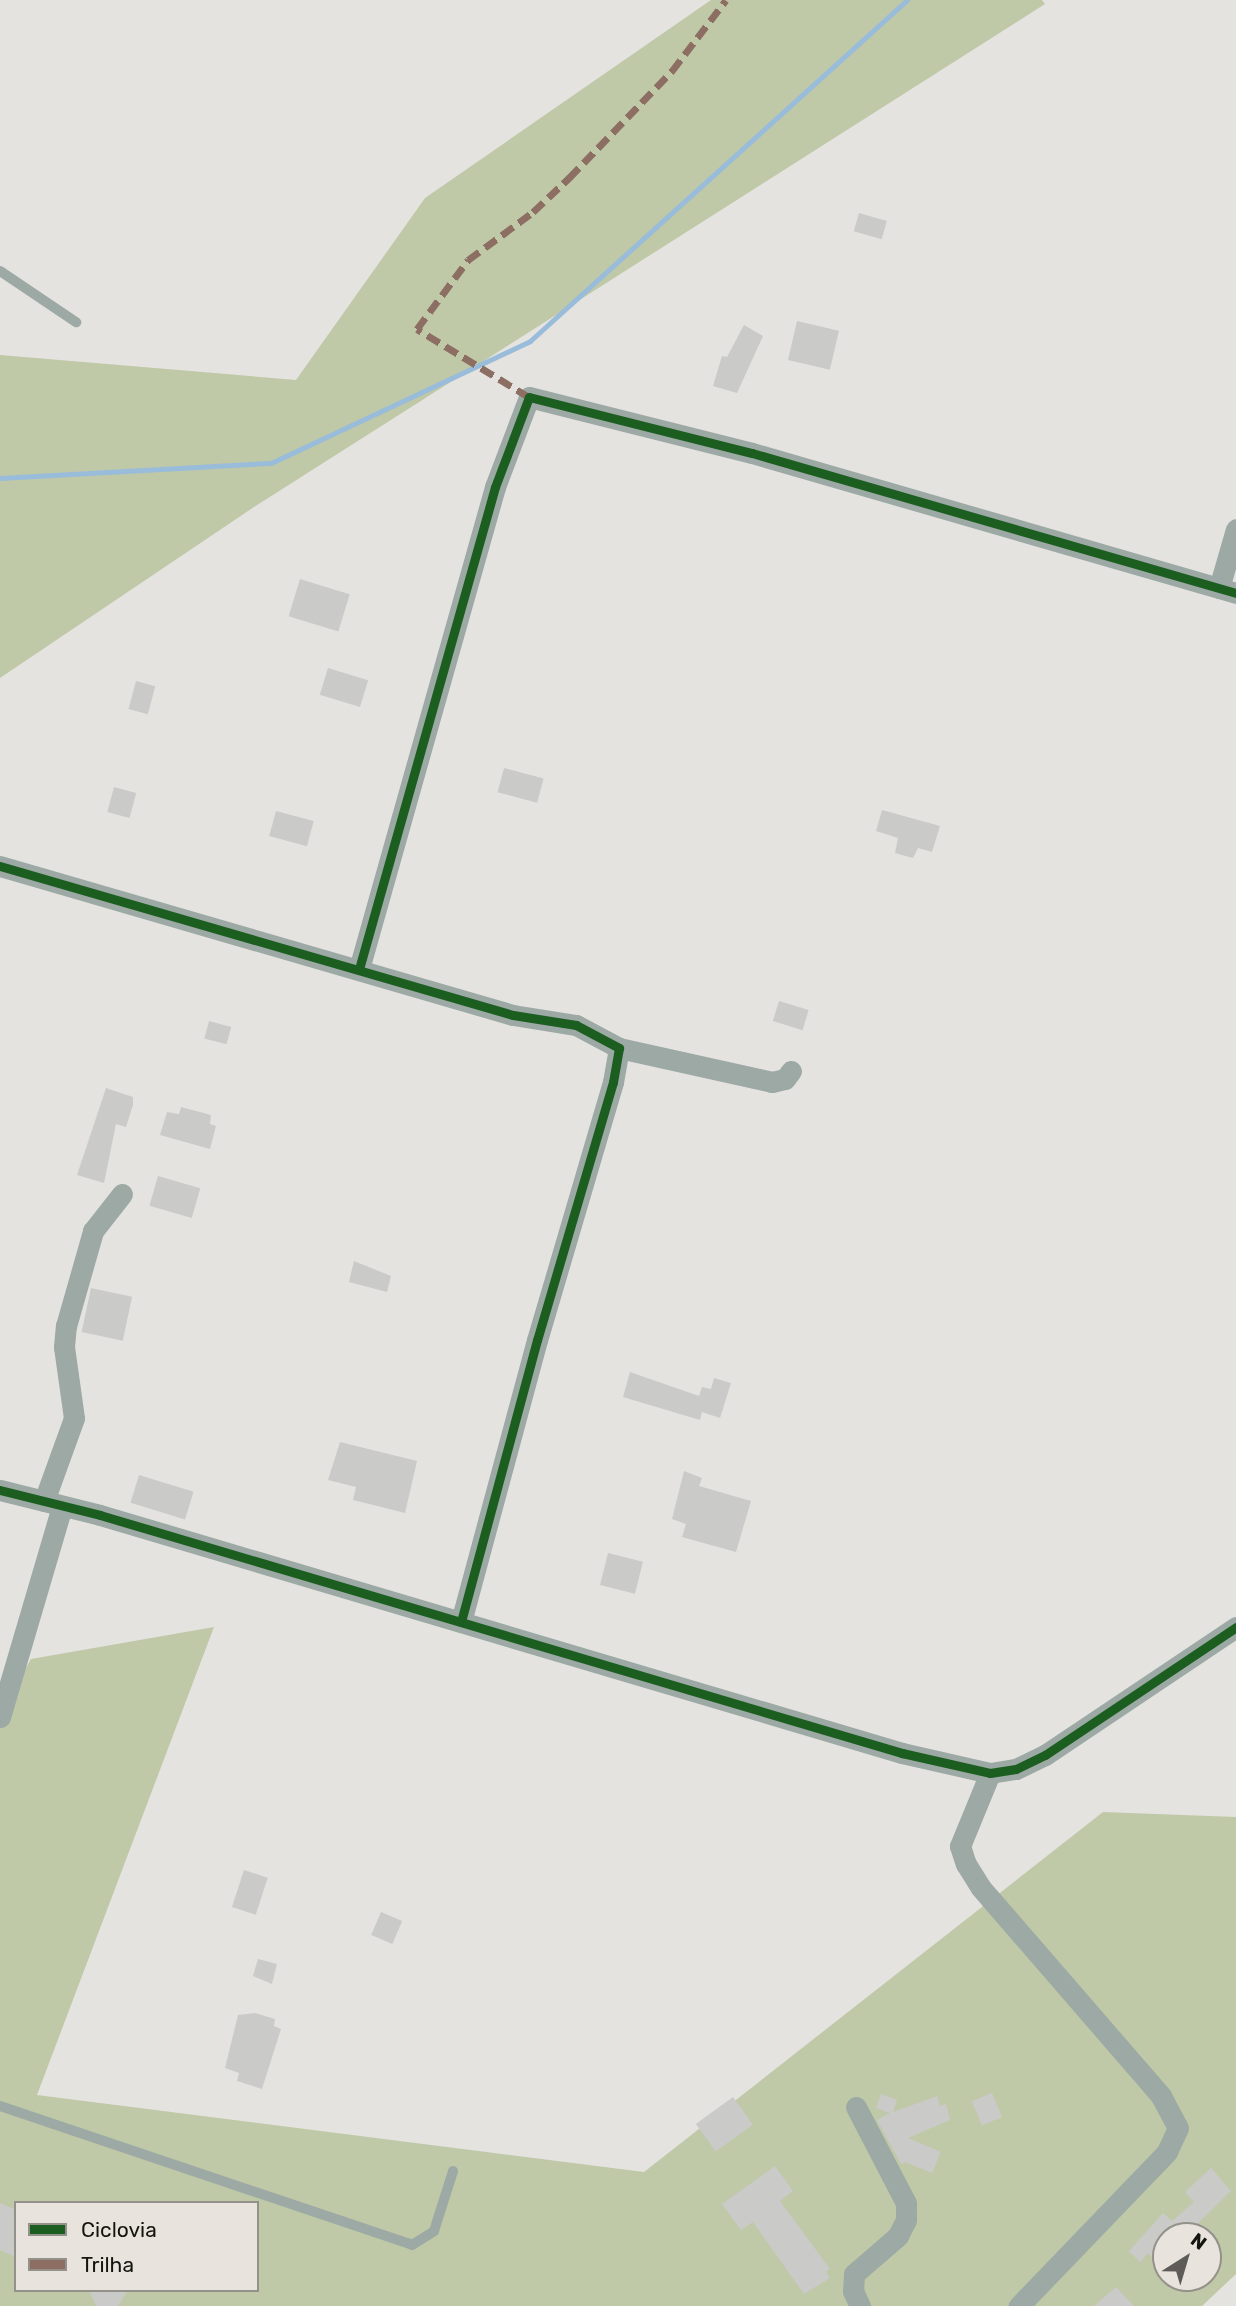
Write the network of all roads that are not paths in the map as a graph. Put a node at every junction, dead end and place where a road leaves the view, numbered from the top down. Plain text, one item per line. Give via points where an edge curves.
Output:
1 (0, 271) edge
2 (76, 322) dead end
3 (1236, 529) edge
4 (1228, 591) edge
5 (0, 866) edge
6 (359, 969) junction
7 (619, 1048) junction
8 (791, 1071) dead end
9 (122, 1194) dead end
10 (0, 1490) edge
11 (53, 1503) junction
12 (461, 1622) junction
13 (1236, 1627) edge
14 (0, 1717) edge
15 (990, 1773) junction
16 (0, 2106) edge
17 (856, 2106) dead end
18 (453, 2171) dead end
19 (860, 2306) edge
20 (1018, 2306) edge

1 - 2 lane
3 - 4 street
4 - 6 street via 752,453 529,397 495,487
5 - 6 street
6 - 7 street via 513,1015 576,1025
7 - 8 street via 772,1082 785,1079
7 - 12 street via 614,1082 537,1340
9 - 11 street via 93,1231 66,1326 64,1347 74,1418
10 - 11 street
11 - 12 street
11 - 14 street
12 - 15 street via 902,1753
13 - 15 street via 1045,1755 1016,1769
15 - 20 street via 960,1846 966,1864 981,1888 1161,2096 1178,2128 1167,2152
16 - 18 lane via 412,2245 434,2231
17 - 19 street via 906,2203 906,2220 898,2236 854,2274 853,2291

